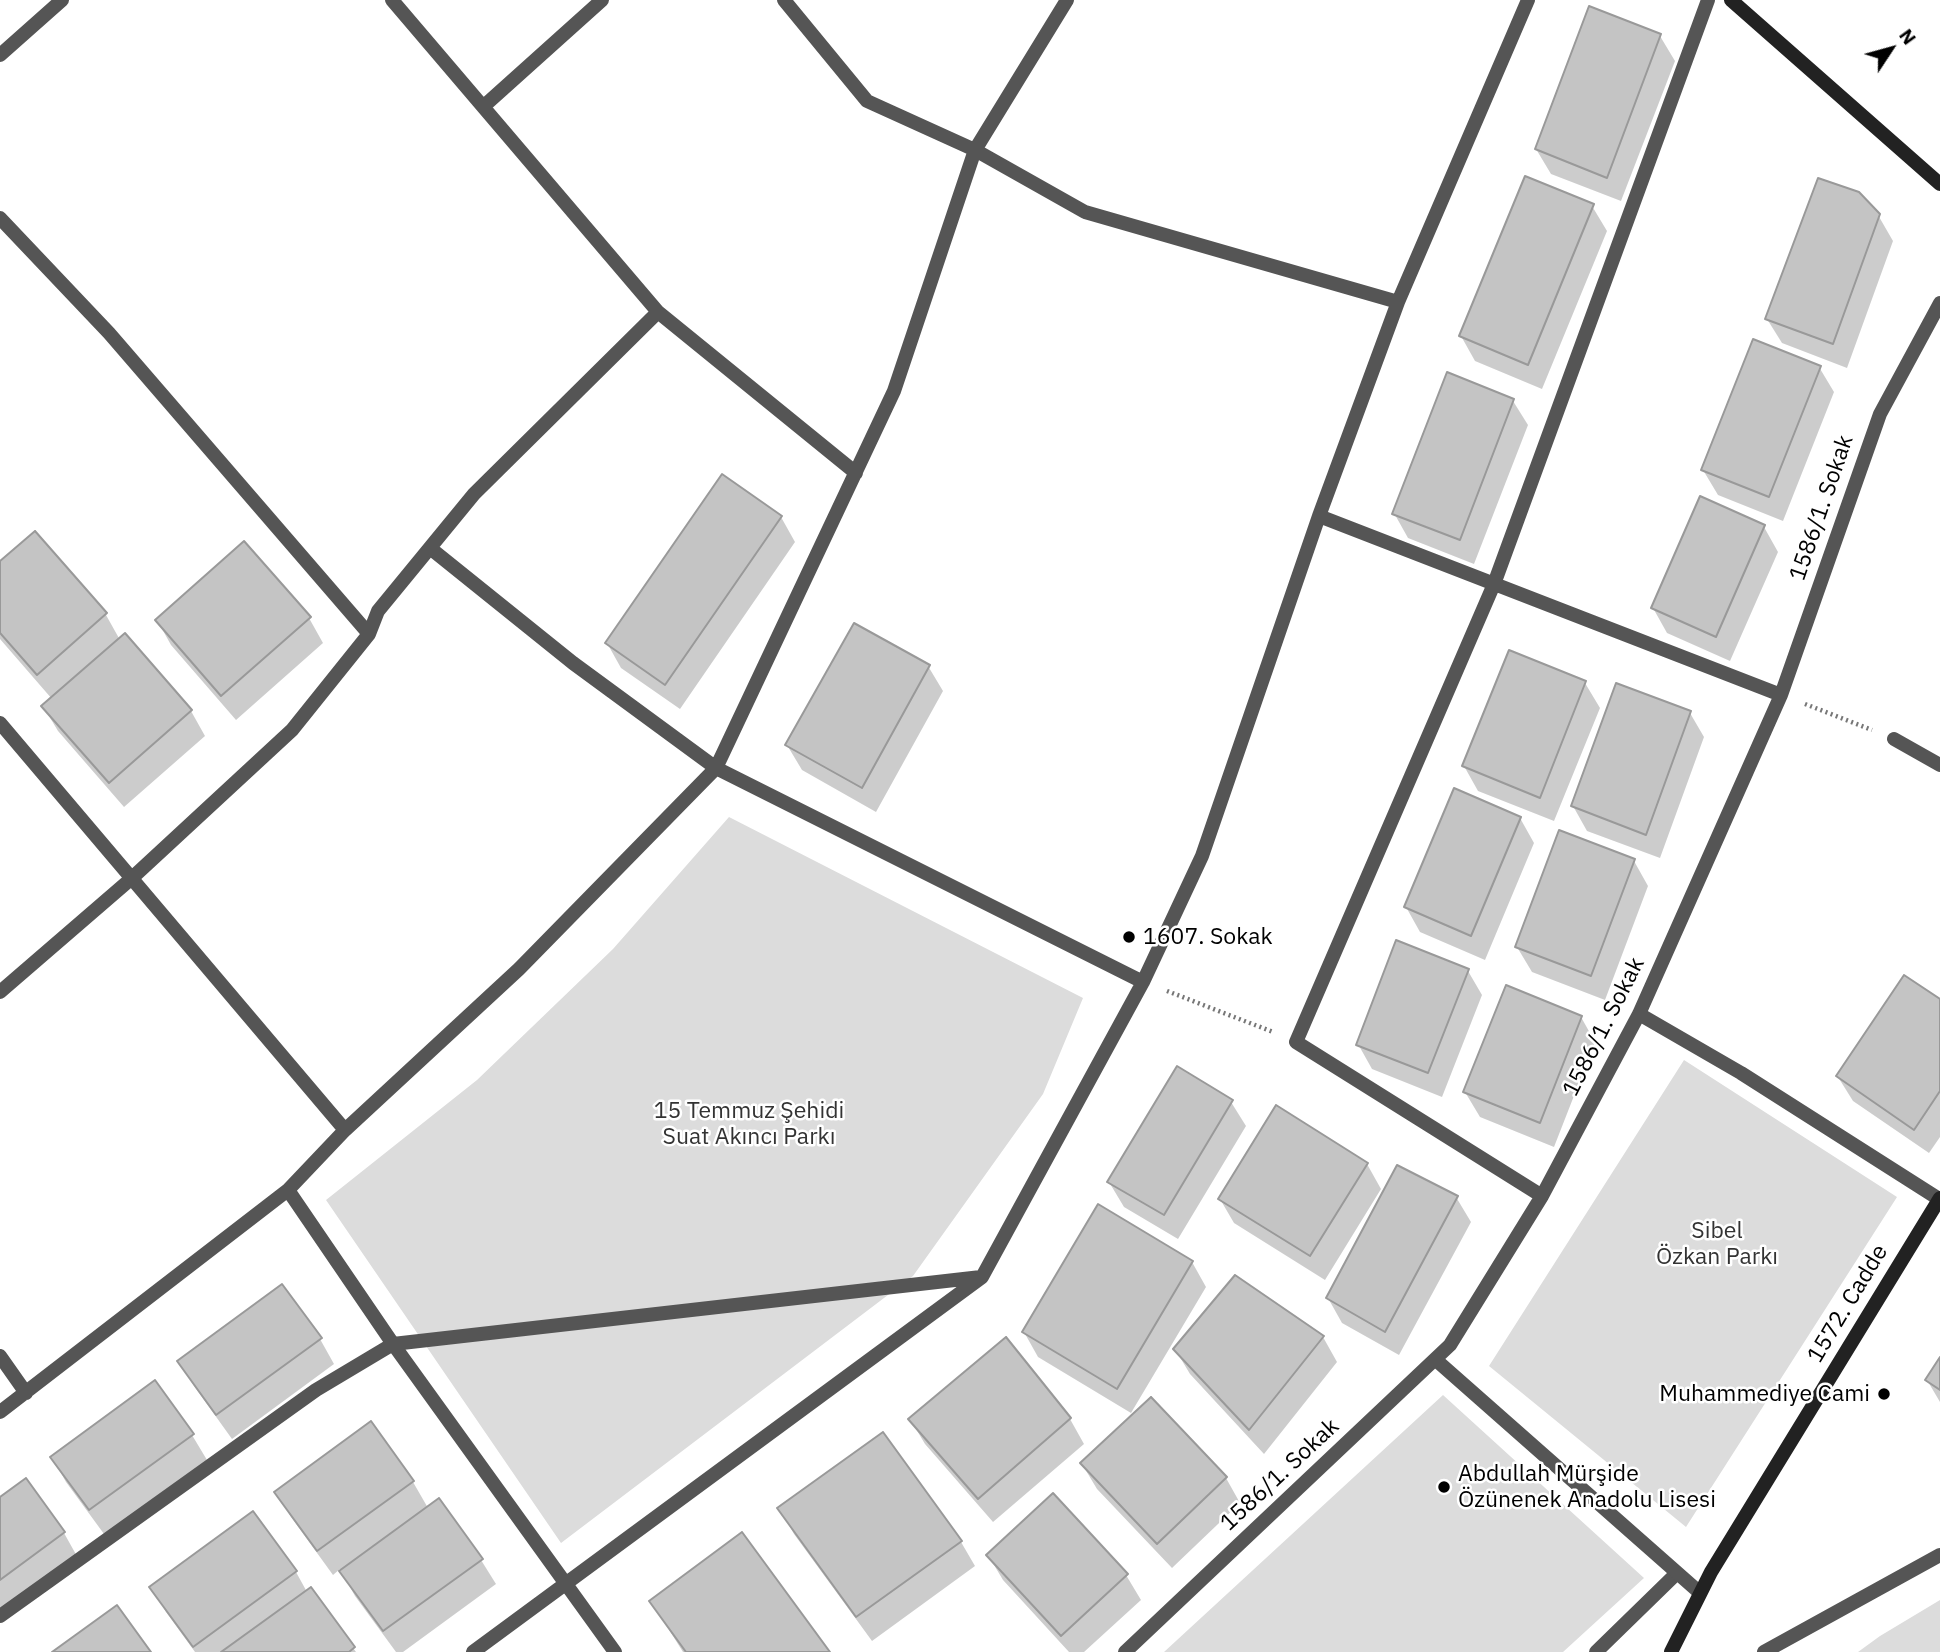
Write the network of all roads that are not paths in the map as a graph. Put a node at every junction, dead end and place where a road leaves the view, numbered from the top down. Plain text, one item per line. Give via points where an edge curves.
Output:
1 (62, 0) edge
2 (392, 0) edge
3 (602, 0) edge
4 (784, 0) edge
5 (1067, 0) edge
6 (1528, 0) edge
7 (1708, 0) edge
8 (1731, 0) edge
9 (0, 55) edge
10 (484, 106) junction
11 (975, 150) junction
12 (1940, 184) edge
13 (0, 218) edge
14 (1398, 302) junction
15 (1940, 303) edge
16 (658, 312) junction
17 (856, 473) junction
18 (1319, 516) junction
19 (430, 548) junction
20 (1494, 584) junction
21 (369, 634) junction
22 (1781, 695) junction
23 (0, 723) edge
24 (1894, 739) road end
25 (1940, 765) edge
26 (716, 768) junction
27 (132, 878) junction
28 (1143, 982) junction
29 (0, 992) edge
30 (1639, 1014) junction
31 (345, 1130) junction
32 (288, 1190) junction
33 (1542, 1196) junction
34 (1940, 1198) edge
35 (982, 1277) junction
36 (393, 1344) junction
37 (0, 1356) edge
38 (1436, 1360) junction
39 (26, 1393) junction
40 (0, 1412) edge
41 (1940, 1555) edge
42 (1676, 1574) junction
43 (566, 1585) junction
44 (1699, 1592) junction
45 (0, 1616) edge
46 (473, 1652) edge
47 (615, 1652) edge
48 (1125, 1652) edge
49 (1596, 1652) edge
50 (1671, 1652) edge
51 (1764, 1652) edge

1 - 9 street
2 - 10 street
3 - 10 street
4 - 11 street via 867,101
5 - 11 street
6 - 14 street
7 - 20 street
8 - 12 main road
10 - 16 street
11 - 14 street via 1085,212
11 - 17 street via 894,391
13 - 21 street via 109,333
14 - 18 street
15 - 22 street, 1586/1. Sokak via 1880,414
16 - 17 street
16 - 19 street via 474,494
17 - 26 street
18 - 20 street
18 - 28 street via 1202,856
19 - 21 street via 379,611
19 - 26 street via 573,663
20 - 22 street
20 - 33 street via 1296,1041
21 - 27 street via 292,730
22 - 30 street, 1586/1. Sokak
23 - 27 street
24 - 25 street
26 - 28 street
26 - 31 street via 519,969
27 - 29 street
27 - 31 street
28 - 35 street
30 - 33 street, 1586/1. Sokak
30 - 34 street
31 - 32 street
32 - 36 street
32 - 39 street
33 - 38 street, 1586/1. Sokak via 1450,1345
34 - 44 main road, 1572. Cadde
35 - 36 street
35 - 43 street
36 - 43 street
36 - 45 street via 316,1390
37 - 39 street
38 - 42 street
38 - 48 street, 1586/1. Sokak
39 - 40 street
41 - 51 street
42 - 44 street
42 - 49 street
43 - 46 street
43 - 47 street
44 - 50 main road, 1572. Cadde

